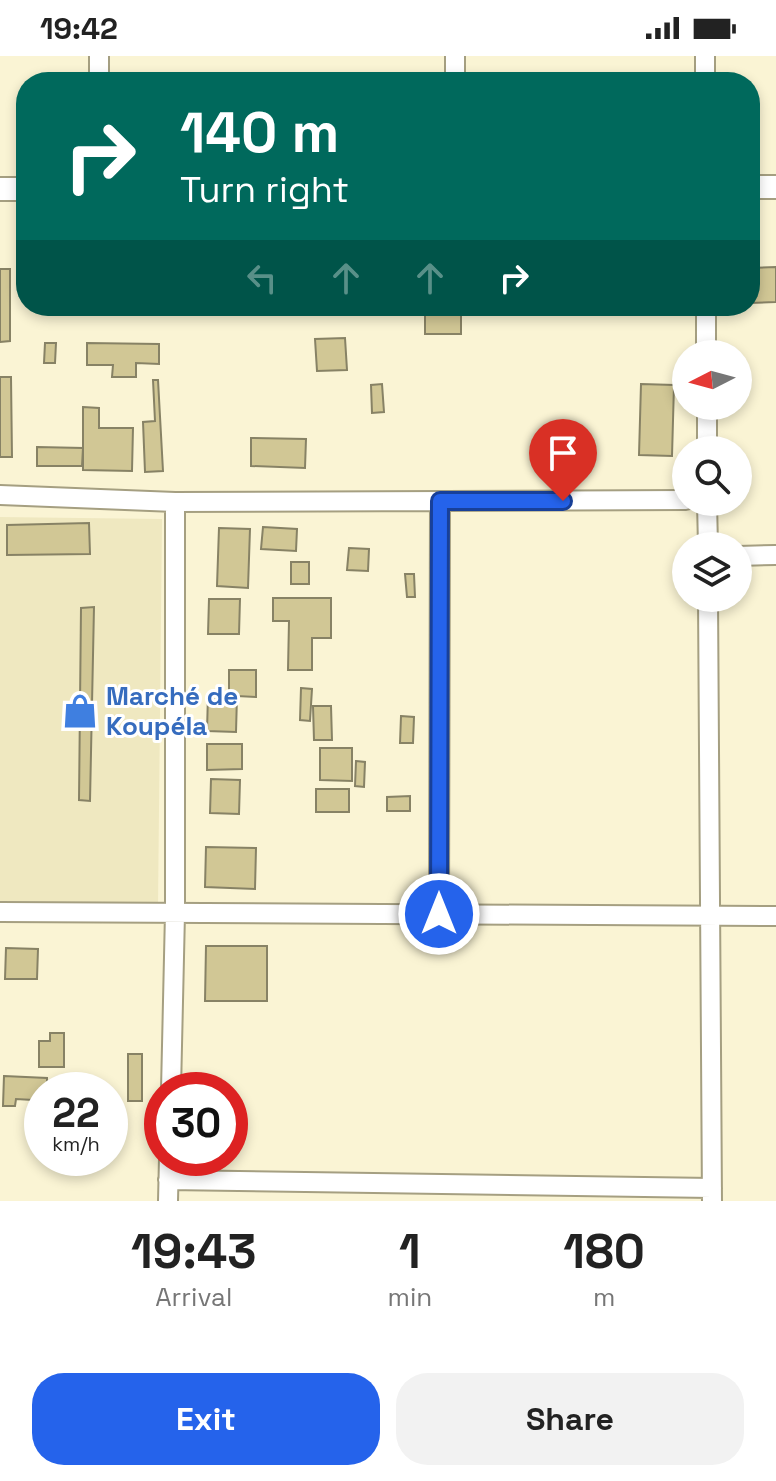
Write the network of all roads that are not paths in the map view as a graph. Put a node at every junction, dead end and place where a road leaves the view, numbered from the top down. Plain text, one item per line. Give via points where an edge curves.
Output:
1 (706, 316) edge
2 (706, 340) edge
3 (0, 495) edge
4 (672, 500) edge
5 (440, 501) junction
6 (175, 502) junction
7 (776, 555) edge
8 (752, 556) edge
9 (708, 612) edge
10 (0, 912) edge
11 (175, 913) junction
12 (439, 914) junction
13 (711, 916) junction
14 (776, 916) edge
15 (171, 1072) edge
16 (168, 1176) edge
17 (168, 1180) junction
18 (712, 1194) edge
19 (168, 1201) edge

1 - 2 street
3 - 6 street
4 - 5 street
5 - 6 street
5 - 12 street
6 - 11 street
7 - 8 street
9 - 13 street
10 - 11 street
11 - 12 street
11 - 15 street
12 - 13 street
13 - 14 street
13 - 18 street
16 - 17 street
17 - 18 street
17 - 19 street

